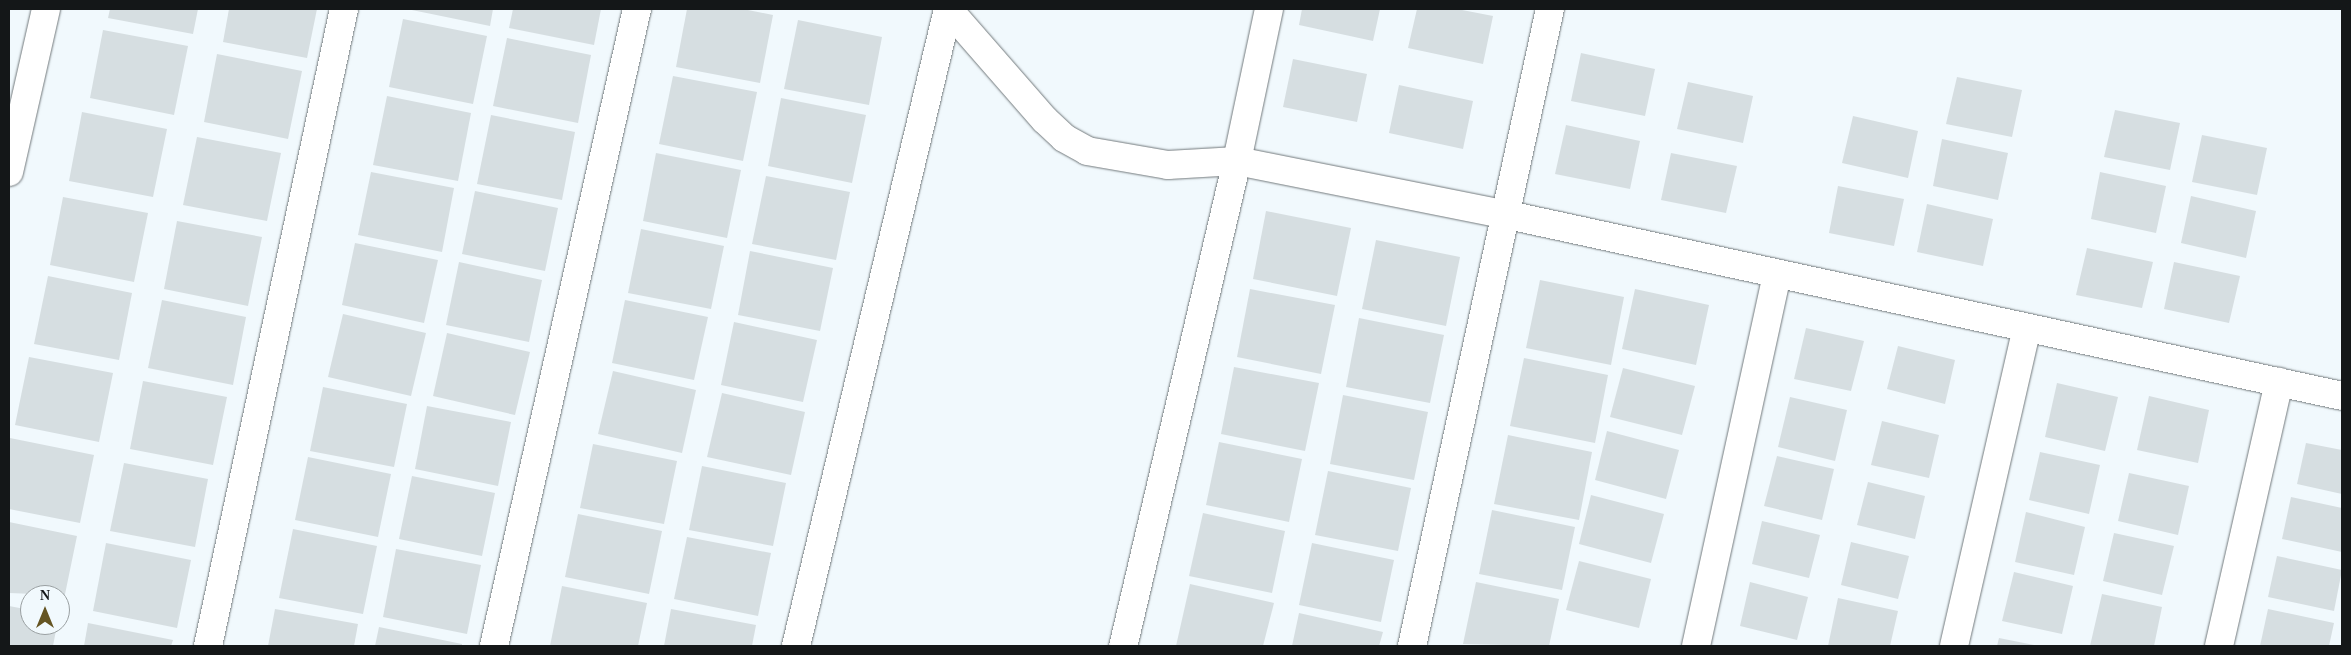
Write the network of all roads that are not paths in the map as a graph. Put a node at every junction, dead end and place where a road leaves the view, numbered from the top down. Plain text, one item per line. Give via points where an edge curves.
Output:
1 (46, 9) edge
2 (344, 9) edge
3 (637, 9) edge
4 (1269, 9) edge
5 (1550, 9) edge
6 (1237, 162) junction
7 (9, 172) edge
8 (1508, 215) junction
9 (1777, 274) junction
10 (2027, 328) junction
11 (2279, 382) junction
12 (2342, 396) edge
13 (208, 646) edge
14 (494, 646) edge
15 (796, 646) edge
16 (1123, 646) edge
17 (1412, 646) edge
18 (1696, 646) edge
19 (1954, 646) edge
20 (2220, 646) edge

1 - 7 lane
2 - 13 lane
3 - 14 lane
4 - 6 lane
5 - 8 lane
6 - 8 lane
6 - 15 lane via 1168,165 1087,151 1045,120 948,9
6 - 16 lane
8 - 9 lane
8 - 17 lane
9 - 10 lane
9 - 18 lane
10 - 11 lane
10 - 19 lane
11 - 12 lane
11 - 20 lane

